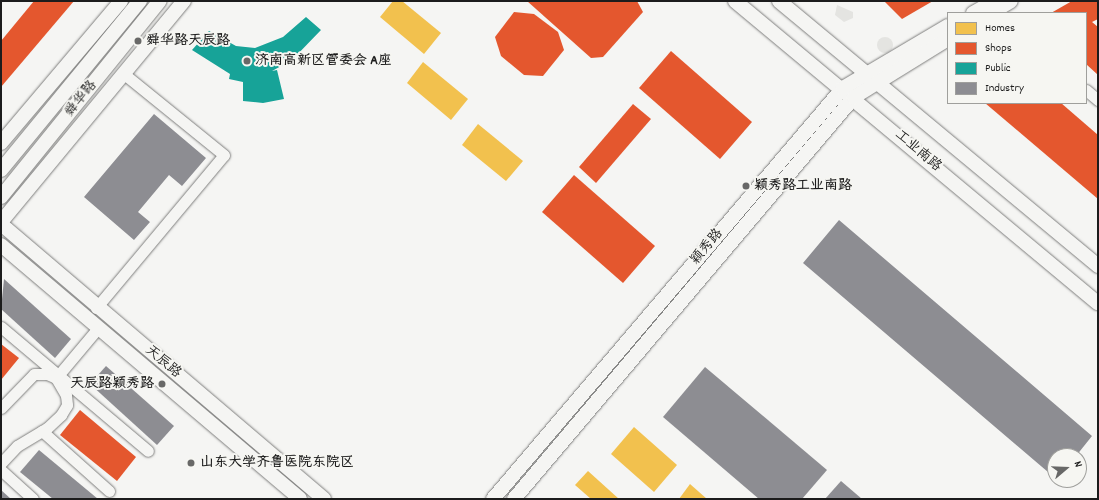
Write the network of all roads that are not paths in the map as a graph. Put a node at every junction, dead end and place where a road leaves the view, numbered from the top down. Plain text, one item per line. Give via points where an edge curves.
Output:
1 (121, 1) edge
2 (140, 1) edge
3 (160, 1) edge
4 (184, 1) edge
5 (735, 1) edge
6 (779, 1) edge
7 (1011, 1) edge
8 (995, 9) edge
9 (978, 12) edge
10 (947, 27) edge
11 (947, 40) edge
12 (865, 73) junction
13 (124, 74) junction
14 (877, 83) junction
15 (843, 88) junction
16 (1087, 91) edge
17 (854, 97) junction
18 (1098, 100) edge
19 (1, 143) edge
20 (1, 170) edge
21 (1, 197) edge
22 (1, 223) edge
23 (1, 245) edge
24 (1098, 266) edge
25 (1098, 303) edge
26 (97, 307) junction
27 (1, 327) edge
28 (98, 328) junction
29 (57, 377) junction
30 (1, 407) edge
31 (42, 431) junction
32 (148, 451) dead end
33 (1, 463) edge
34 (1, 470) edge
35 (109, 492) dead end
36 (33, 499) edge
37 (300, 499) edge
38 (324, 499) edge
39 (493, 499) edge
40 (514, 499) edge

1 - 19 main road
2 - 20 main road, 舜华路
3 - 21 main road, 舜华路
4 - 13 main road
5 - 15 main road, 工业南路
6 - 12 main road, 工业南路
7 - 8 main road
8 - 9 main road
10 - 12 main road, 颖秀路
11 - 14 main road, 颖秀路
12 - 14 main road, 工业南路
12 - 15 main road, 颖秀路
13 - 22 main road
13 - 26 street via 224,155
14 - 17 main road, 颖秀路
14 - 24 main road, 工业南路
15 - 17 main road, 工业南路
15 - 39 main road, 颖秀路
16 - 18 street
17 - 25 main road, 工业南路
17 - 40 main road, 颖秀路
22 - 26 main road, 天辰路
23 - 28 main road, 天辰路
26 - 38 main road, 天辰路
27 - 29 street
28 - 29 street
28 - 37 main road, 天辰路
29 - 30 street via 34,374
29 - 31 street via 67,405
29 - 32 street
31 - 33 street via 17,446
31 - 35 street
34 - 36 street

